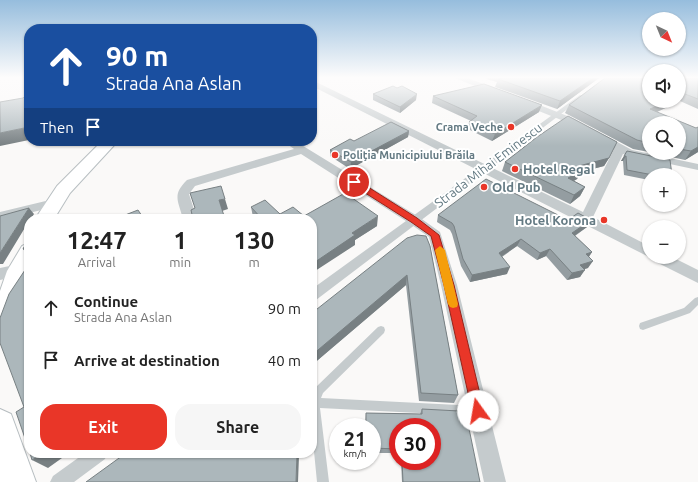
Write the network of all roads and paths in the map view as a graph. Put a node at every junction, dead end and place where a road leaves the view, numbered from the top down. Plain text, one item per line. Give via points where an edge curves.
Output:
1 (346, 100) edge
2 (520, 100) edge
3 (576, 100) edge
4 (557, 114) junction
5 (105, 146) edge
6 (296, 146) edge
7 (620, 148) junction
8 (303, 150) junction
9 (698, 167) edge
10 (484, 168) junction
11 (54, 203) junction
12 (47, 214) edge
13 (189, 214) edge
14 (0, 216) edge
15 (586, 219) junction
16 (414, 220) junction
17 (642, 248) edge
18 (24, 259) edge
19 (673, 264) edge
20 (16, 271) edge
21 (698, 277) edge
22 (317, 292) edge
23 (698, 300) edge
24 (0, 324) edge
25 (643, 326) dead end
26 (381, 330) dead end
27 (317, 395) edge
28 (317, 402) edge
29 (478, 411) junction
30 (0, 425) edge
31 (317, 429) edge
32 (91, 458) edge
33 (18, 482) edge
34 (59, 482) edge
35 (323, 482) edge
36 (495, 482) edge

1 - 10 street
2 - 4 street
3 - 4 street, Strada Mihai Eminescu
4 - 7 street
4 - 10 street, Strada Mihai Eminescu
5 - 11 main road
6 - 8 street
7 - 9 street via 642,157
7 - 15 street
8 - 13 street via 192,184 183,194
8 - 16 street
10 - 15 street
10 - 16 street, Strada Mihai Eminescu
11 - 12 main road
11 - 14 street
15 - 17 street
16 - 22 street, Strada Mihai Eminescu
16 - 29 street via 432,232 437,240
18 - 20 main road
19 - 21 street
20 - 24 main road
23 - 25 lane via 687,311
26 - 27 lane
28 - 29 lane
29 - 36 street
30 - 33 main road
31 - 35 lane
32 - 34 street

